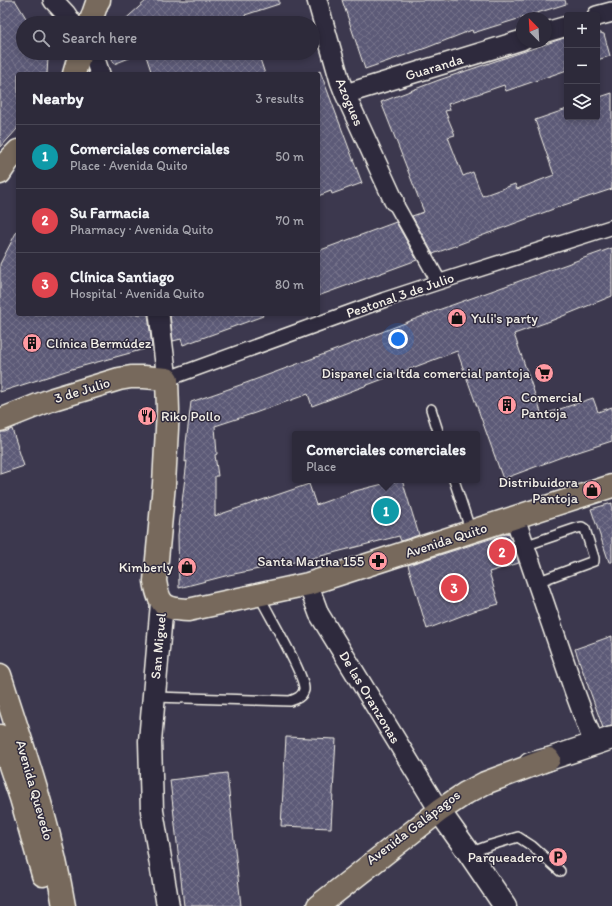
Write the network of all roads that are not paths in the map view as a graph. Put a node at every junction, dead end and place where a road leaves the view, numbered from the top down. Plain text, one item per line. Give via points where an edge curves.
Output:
1 (53, 0) edge
2 (317, 0) edge
3 (612, 12) edge
4 (600, 15) edge
5 (67, 16) edge
6 (564, 27) edge
7 (552, 30) edge
8 (516, 42) edge
9 (78, 60) edge
10 (95, 60) edge
11 (75, 72) edge
12 (99, 72) edge
13 (345, 94) junction
14 (16, 153) edge
15 (0, 173) edge
16 (394, 201) joint
17 (612, 227) edge
18 (439, 282) junction
19 (159, 316) edge
20 (167, 379) junction
21 (431, 409) dead end
22 (0, 420) edge
23 (438, 431) edge
24 (455, 483) edge
25 (612, 486) edge
26 (515, 518) junction
27 (471, 532) junction
28 (524, 546) junction
29 (536, 581) junction
30 (308, 584) junction
31 (259, 595) junction
32 (162, 602) junction
33 (0, 675) edge
34 (154, 697) junction
35 (0, 736) edge
36 (603, 741) edge
37 (549, 759) junction
38 (439, 811) junction
39 (469, 852) junction
40 (560, 871) dead end
41 (52, 906) edge
42 (64, 906) edge
43 (168, 906) edge
44 (310, 906) edge
45 (318, 906) edge
46 (326, 906) edge
47 (505, 906) edge

1 - 5 street
2 - 13 street, Azogues
3 - 4 street
6 - 7 street
8 - 13 street, Guaranda
9 - 11 main road
10 - 12 street
13 - 16 street, Azogues
14 - 15 main road
16 - 18 street
17 - 18 street, Peatonal 3 de Julio
18 - 20 street, Peatonal 3 de Julio
19 - 20 street, San Miguel
20 - 22 main road, 3 de Julio via 119,379 52,399
20 - 32 main road, San Miguel via 164,484 155,582
21 - 23 lane
24 - 27 lane
25 - 26 main road, Avenida Quito
26 - 27 main road, Avenida Quito
26 - 28 street
27 - 30 main road, Avenida Quito
28 - 29 street
28 - 29 lane via 577,528 585,529 594,561
29 - 36 street via 574,690
30 - 31 main road, Avenida Quito
30 - 38 street, De las Oranzonas via 319,614
31 - 32 main road, Avenida Quito via 188,610 168,607
31 - 34 lane via 304,685 303,692 298,698 290,701
32 - 34 street, San Miguel
33 - 42 main road, Avenida Quevedo via 41,807
34 - 43 street, San Miguel via 150,741 152,811
35 - 41 main road, Avenida Quevedo
36 - 37 street, Avenida Galápagos
37 - 38 street, Avenida Galápagos
37 - 45 main road via 485,783 444,807
38 - 39 street, De las Oranzonas
38 - 44 street, Avenida Galápagos
38 - 46 street, Avenida Galápagos
39 - 40 lane via 518,838 532,846
39 - 47 street, De las Oranzonas

